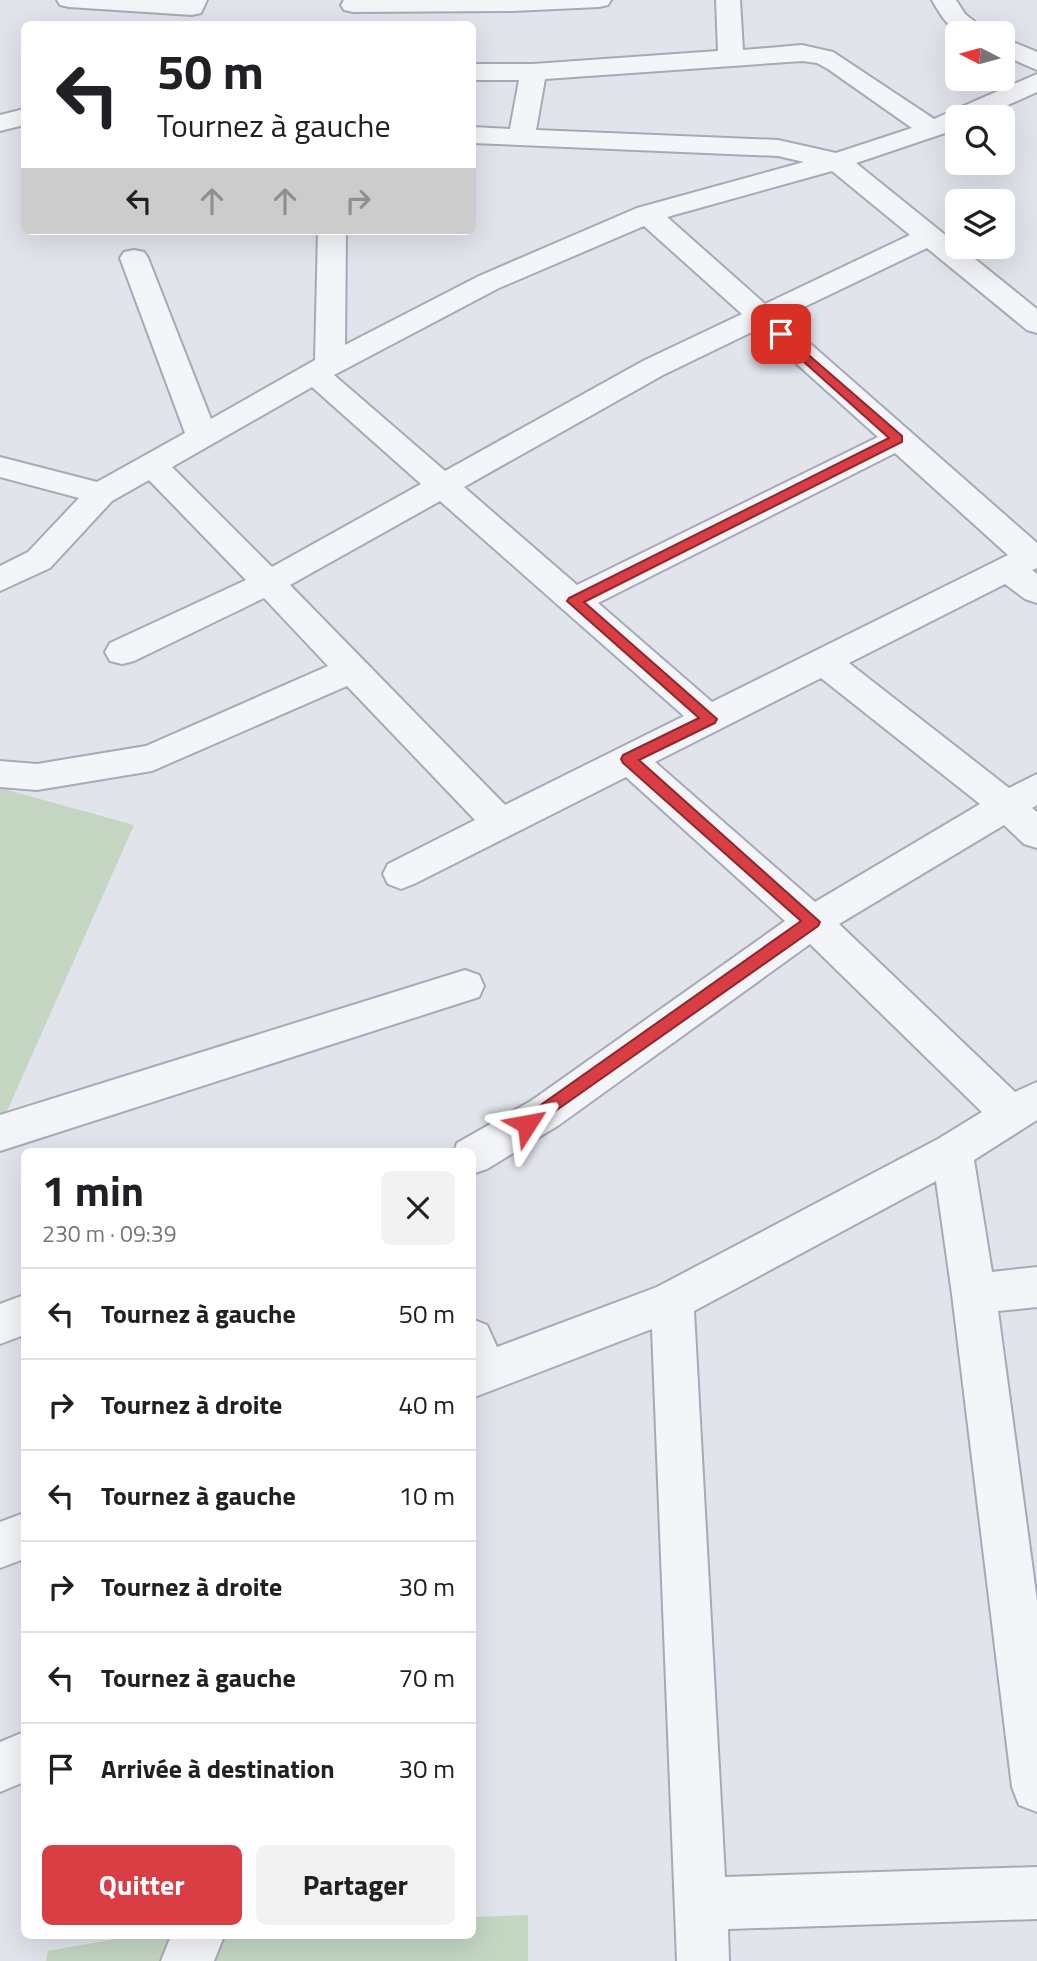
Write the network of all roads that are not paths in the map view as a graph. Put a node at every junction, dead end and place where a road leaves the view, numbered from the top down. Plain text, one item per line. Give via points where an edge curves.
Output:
1 (195, 0) edge
2 (598, 0) edge
3 (728, 0) edge
4 (944, 0) edge
5 (79, 1) edge
6 (352, 10) edge
7 (73, 21) edge
8 (958, 21) edge
9 (1015, 52) edge
10 (732, 57) junction
11 (1037, 62) edge
12 (476, 72) edge
13 (533, 72) junction
14 (1037, 82) edge
15 (987, 105) edge
16 (945, 119) edge
17 (945, 124) edge
18 (476, 135) edge
19 (522, 137) junction
20 (837, 161) junction
21 (647, 214) junction
22 (332, 235) edge
23 (930, 236) junction
24 (134, 258) dead end
25 (761, 317) junction
26 (1037, 324) edge
27 (322, 369) junction
28 (202, 436) junction
29 (898, 439) junction
30 (151, 464) junction
31 (0, 467) edge
32 (442, 486) junction
33 (101, 494) junction
34 (1025, 559) edge
35 (0, 580) edge
36 (270, 582) junction
37 (1037, 591) edge
38 (574, 601) junction
39 (122, 652) dead end
40 (823, 661) junction
41 (351, 670) junction
42 (709, 719) junction
43 (629, 759) junction
44 (0, 774) edge
45 (1021, 797) edge
46 (501, 824) junction
47 (1037, 834) edge
48 (401, 874) dead end
49 (812, 922) junction
50 (465, 986) dead end
51 (1024, 1107) edge
52 (0, 1133) edge
53 (952, 1152) junction
54 (476, 1154) edge
55 (1037, 1287) edge
56 (974, 1294) junction
57 (672, 1301) junction
58 (21, 1316) edge
59 (0, 1324) edge
60 (476, 1363) edge
61 (1021, 1531) edge
62 (21, 1537) edge
63 (0, 1545) edge
64 (21, 1758) edge
65 (0, 1767) edge
66 (1037, 1787) edge
67 (1037, 1892) edge
68 (702, 1904) junction
69 (197, 1939) edge
70 (187, 1961) edge
71 (703, 1961) edge

1 - 5 street via 192,8
2 - 6 street
3 - 10 street
4 - 8 street
5 - 7 street
9 - 11 street
10 - 13 street
10 - 16 street via 802,53 824,57
12 - 13 street
13 - 19 street
14 - 15 street
17 - 20 street
18 - 19 street
19 - 20 street via 779,148
20 - 21 street
20 - 23 street
21 - 25 street
21 - 27 street via 489,282
22 - 27 street
23 - 25 street
23 - 26 street
24 - 28 street
25 - 29 street
25 - 32 street via 653,368
27 - 28 street
27 - 32 street
28 - 30 street
29 - 34 street
29 - 38 street
30 - 33 street
30 - 36 street
31 - 33 street
32 - 36 street
32 - 38 street
33 - 35 street via 39,560
34 - 37 street
34 - 40 street
36 - 39 street
36 - 41 street
38 - 42 street
40 - 42 street
40 - 45 street
41 - 44 street via 152,758 37,777
41 - 46 street
42 - 43 street
43 - 46 street
43 - 49 street
45 - 47 street
45 - 49 street
46 - 48 street
49 - 51 street
49 - 54 street via 545,1113
50 - 52 street
51 - 53 street
53 - 56 street
53 - 57 street
55 - 56 street
56 - 61 street
57 - 60 street
57 - 68 street
58 - 59 street
61 - 66 street
62 - 63 street
64 - 65 street
67 - 68 street
68 - 71 street
69 - 70 street

